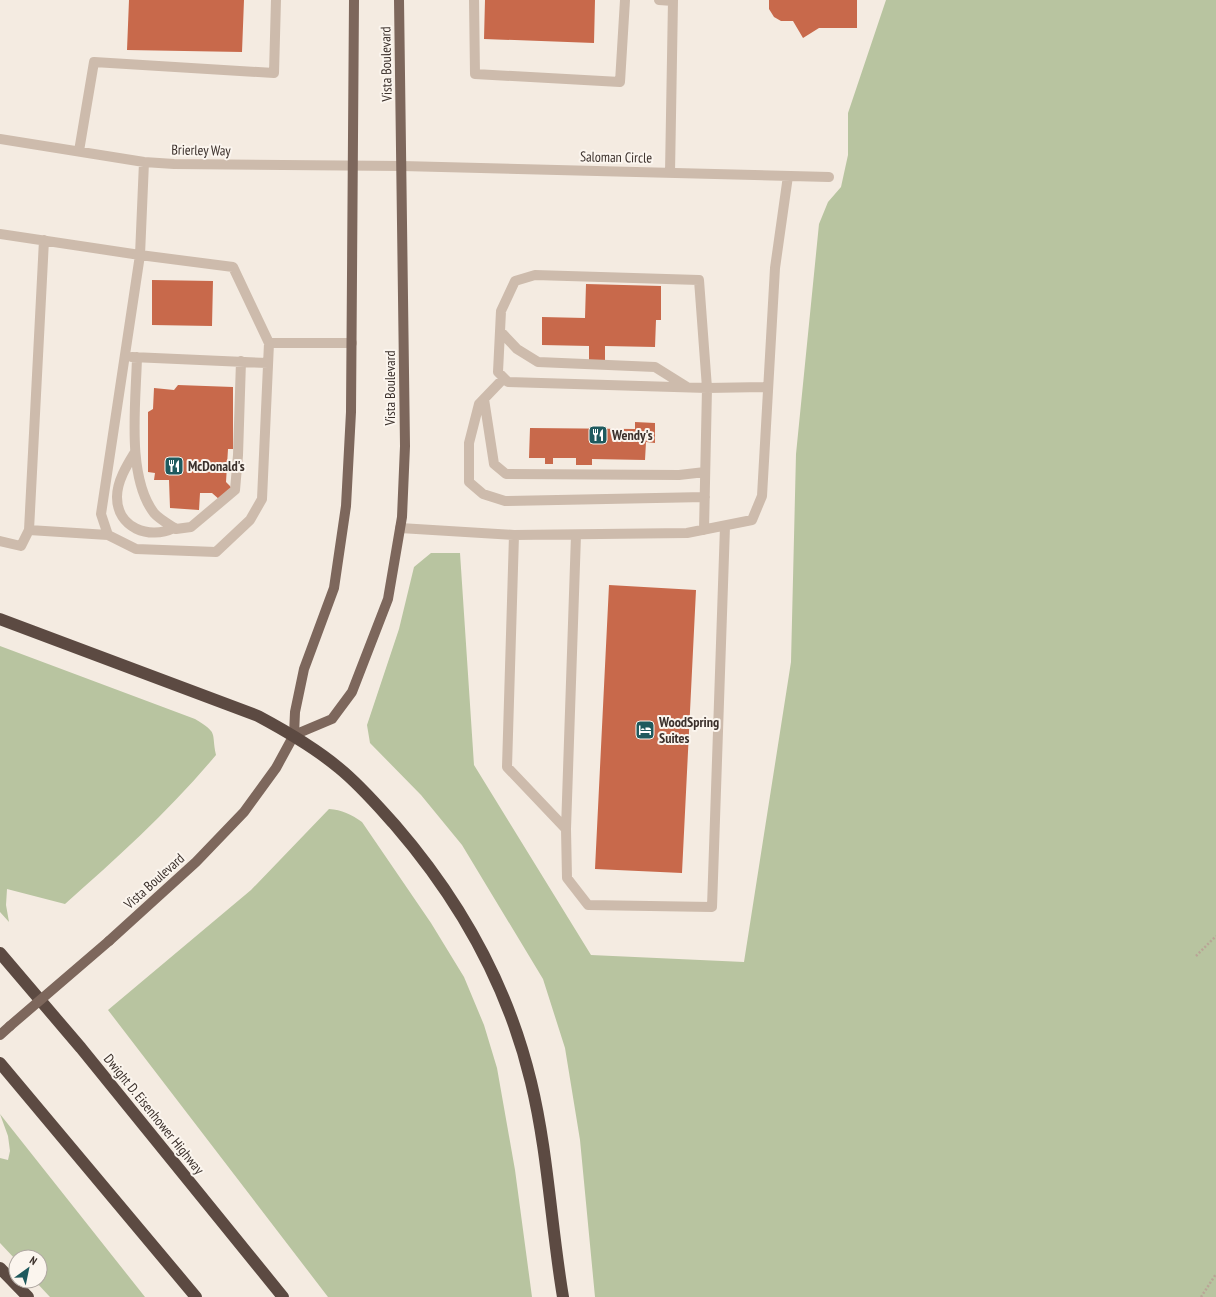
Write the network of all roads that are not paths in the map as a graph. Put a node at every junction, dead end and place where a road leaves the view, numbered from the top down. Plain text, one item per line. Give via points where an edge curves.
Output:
1 (276, 0) edge
2 (354, 0) edge
3 (399, 0) edge
4 (474, 0) edge
5 (626, 0) edge
6 (659, 0) edge
7 (673, 1) edge
8 (0, 139) edge
9 (79, 151) junction
10 (144, 162) junction
11 (353, 166) junction
12 (402, 166) junction
13 (670, 173) junction
14 (788, 176) junction
15 (829, 177) dead end
16 (0, 234) edge
17 (44, 240) junction
18 (140, 255) junction
19 (500, 331) junction
20 (269, 343) junction
21 (352, 343) junction
22 (125, 357) junction
23 (137, 357) junction
24 (241, 362) junction
25 (268, 363) junction
26 (504, 378) junction
27 (688, 387) junction
28 (768, 387) junction
29 (707, 388) junction
30 (484, 399) junction
31 (135, 452) junction
32 (705, 472) junction
33 (705, 497) junction
34 (725, 526) junction
35 (174, 528) junction
36 (400, 528) junction
37 (29, 530) junction
38 (704, 530) junction
39 (108, 534) junction
40 (514, 535) junction
41 (576, 535) junction
42 (0, 541) edge
43 (0, 619) edge
44 (294, 735) junction
45 (566, 829) junction
46 (0, 953) edge
47 (0, 1035) edge
48 (0, 1063) edge
49 (0, 1268) edge
50 (28, 1297) edge
51 (196, 1297) edge
52 (283, 1297) edge
53 (563, 1297) edge

1 - 9 street via 274,73 94,62
2 - 11 main road, Vista Boulevard
3 - 12 main road, Vista Boulevard
4 - 5 street via 475,74 620,82
6 - 7 street
7 - 13 street
8 - 9 street, Brierley Way
9 - 10 street, Brierley Way
10 - 11 street, Brierley Way
10 - 18 street
11 - 12 street, Brierley Way
11 - 21 main road, Vista Boulevard
12 - 13 street, Saloman Circle
12 - 36 main road, Vista Boulevard via 405,446
13 - 14 street, Saloman Circle
14 - 15 street, Saloman Circle
14 - 28 street via 775,268
16 - 17 street
17 - 18 street
17 - 37 street
18 - 20 street via 233,267
18 - 22 street
19 - 26 street via 498,372
19 - 27 street via 517,349 538,362 655,367
19 - 29 street via 501,311 515,281 535,275 699,280
20 - 21 street
20 - 25 street
21 - 44 main road, Vista Boulevard via 346,506 334,588 304,669 295,712
22 - 23 street
22 - 39 street via 101,514
23 - 24 street
23 - 31 street
24 - 25 street
24 - 35 street via 235,490 191,527
25 - 39 street via 262,499 250,520 216,552 136,549
26 - 27 street via 508,382
26 - 30 street
27 - 29 street
28 - 29 street
28 - 34 street via 762,496 752,520
29 - 32 street
30 - 32 street via 494,464 506,474 679,475
30 - 33 street via 479,404 469,443 470,482 483,494 505,501
31 - 35 street via 140,487 154,514
31 - 35 street via 124,468 116,495 118,510 131,528 145,532 164,532
32 - 33 street
33 - 38 street
34 - 38 street
34 - 45 street via 712,907 588,905 566,878
36 - 40 street
36 - 44 main road, Vista Boulevard via 388,599 352,692 332,719
37 - 39 street
37 - 42 street via 21,546
38 - 41 street via 687,533
40 - 41 street
40 - 45 street via 507,767
41 - 45 street
43 - 44 highway via 258,716
44 - 47 main road, Vista Boulevard, bridge via 276,768 244,812 196,862 109,942
44 - 53 highway via 339,768 370,797 410,842 470,929 497,982 514,1024 531,1082 544,1149
46 - 52 highway, Dwight D. Eisenhower Highway via 81,1048
48 - 51 highway
49 - 50 highway

